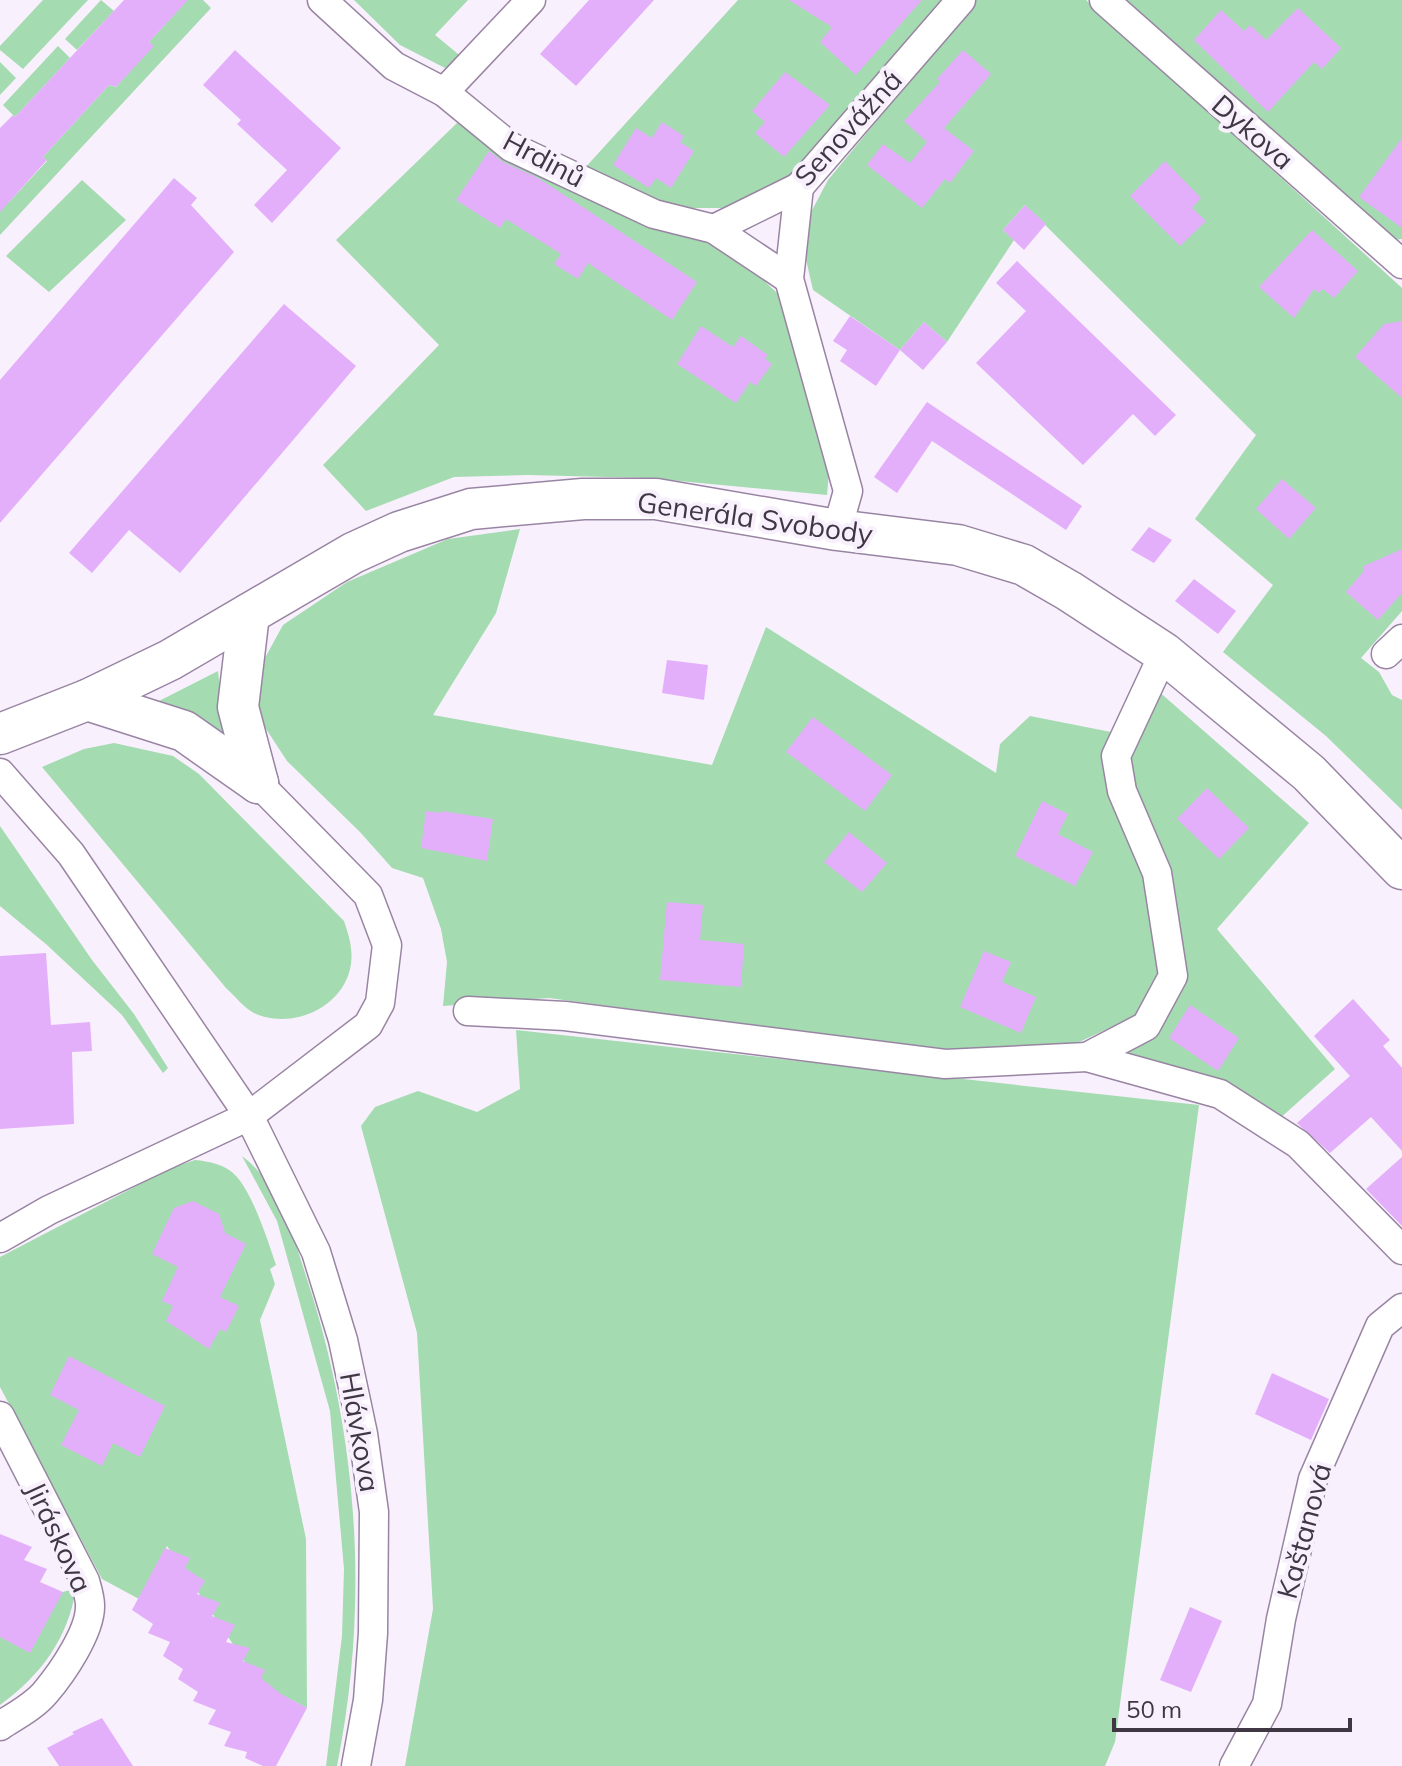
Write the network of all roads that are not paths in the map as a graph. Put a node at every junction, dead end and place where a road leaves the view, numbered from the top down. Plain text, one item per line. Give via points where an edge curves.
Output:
1 (322, 0) edge
2 (531, 0) edge
3 (961, 0) edge
4 (1104, 0) edge
5 (444, 92) junction
6 (799, 187) junction
7 (714, 229) junction
8 (1401, 260) edge
9 (789, 279) junction
10 (837, 530) junction
11 (249, 614) junction
12 (1164, 653) junction
13 (87, 700) junction
14 (0, 734) edge
15 (0, 773) edge
16 (258, 783) junction
17 (1402, 869) edge
18 (468, 1011) dead end
19 (1087, 1057) junction
20 (249, 1116) junction
21 (0, 1238) edge
22 (1402, 1250) edge
23 (1402, 1308) edge
24 (0, 1416) edge
25 (0, 1726) edge
26 (356, 1766) edge
27 (1234, 1766) edge

1 - 5 street, Hrdinů via 394,66
2 - 5 street
3 - 6 street, Senovážná
4 - 8 street, Dykova
5 - 7 street, Hrdinů via 511,147 654,214
6 - 7 street, Senovážná
6 - 9 street
7 - 9 street, Hrdinů
9 - 10 street via 848,491
10 - 11 main road, Generála Svobody via 656,499 471,509 353,553
10 - 12 main road, Generála Svobody via 958,545 1024,565
11 - 13 main road, Generála Svobody
11 - 16 main road via 238,707
12 - 17 main road, Generála Svobody via 1309,773
12 - 19 street via 1116,756 1122,791 1157,873 1173,976 1146,1026
13 - 14 main road, Generála Svobody
13 - 16 main road via 184,731
15 - 20 street, Hlávkova via 71,854
16 - 20 street via 368,895 387,945 380,1003 368,1025
18 - 19 street via 565,1016 945,1064
19 - 22 street via 1220,1094 1298,1144
20 - 21 street
20 - 26 street, Hlávkova via 316,1252 343,1340 363,1434 374,1512 373,1633
23 - 27 street, Kaštanová via 1380,1326 1313,1479 1267,1704
24 - 25 street, Jiráskova via 85,1581 90,1605 86,1627 45,1693

